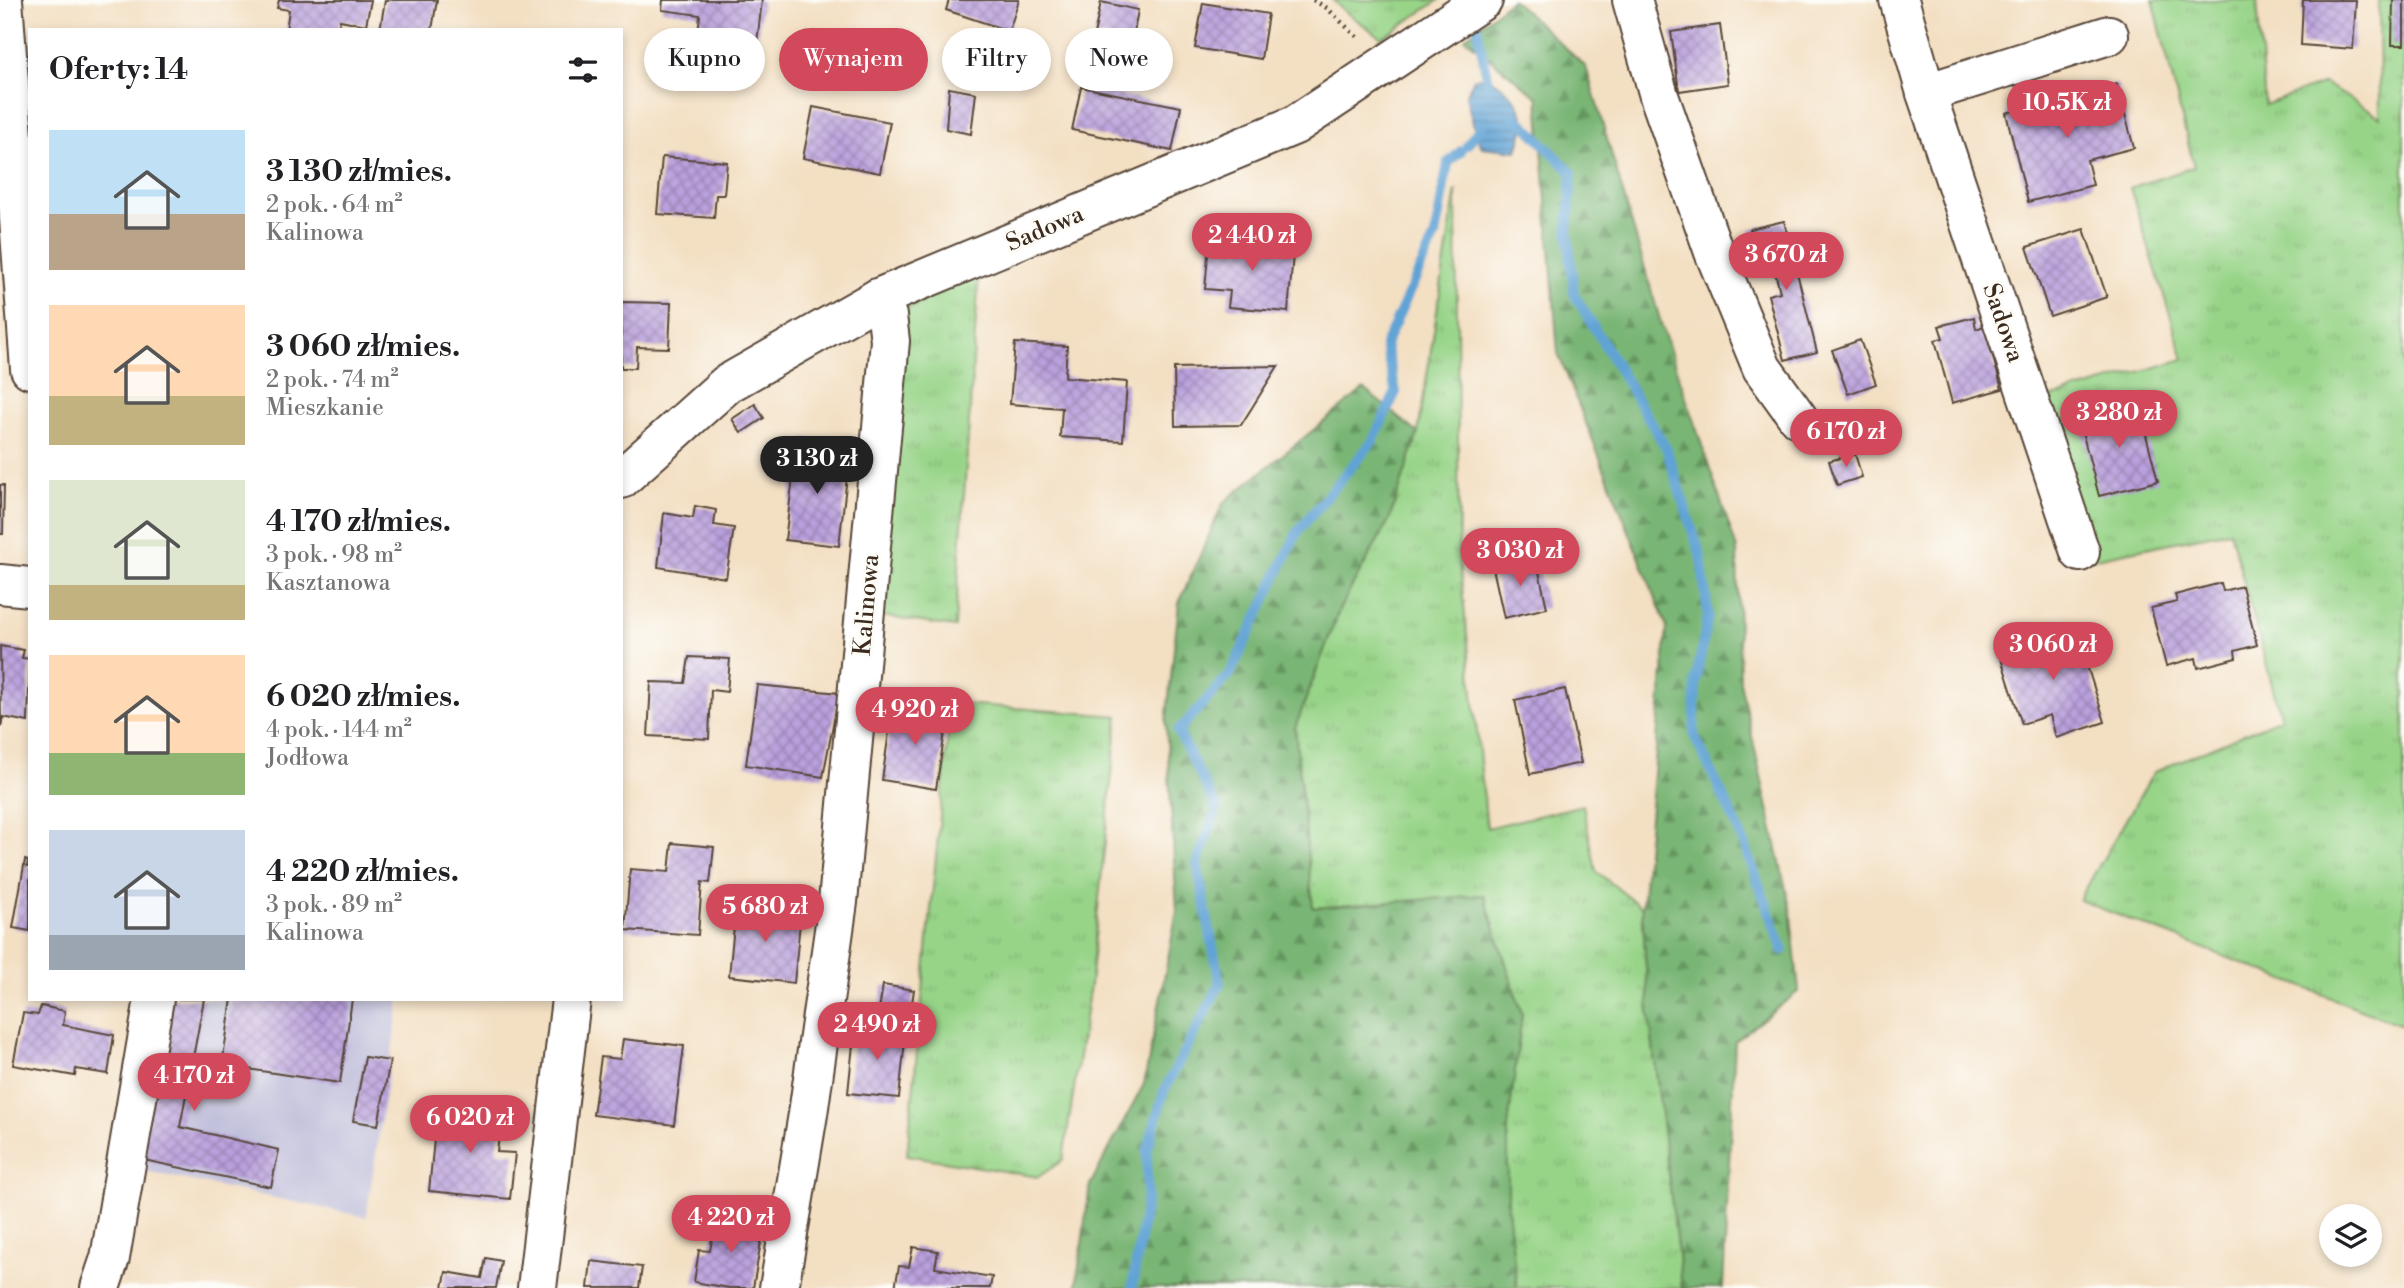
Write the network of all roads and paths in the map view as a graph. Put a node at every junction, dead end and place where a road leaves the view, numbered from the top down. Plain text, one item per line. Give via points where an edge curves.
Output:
1 (3, 0) edge
2 (1312, 0) edge
3 (1483, 0) edge
4 (1632, 0) edge
5 (1899, 0) edge
6 (2109, 35) dead end
7 (1379, 69) junction
8 (1926, 93) junction
9 (878, 298) junction
10 (28, 342) edge
11 (1798, 418) dead end
12 (623, 477) edge
13 (2080, 552) dead end
14 (0, 584) edge
15 (28, 587) edge
16 (154, 1001) edge
17 (571, 1001) edge
18 (100, 1288) edge
19 (537, 1288) edge
20 (779, 1288) edge

1 - 10 street
2 - 7 path via 1360,40
3 - 7 street, Sadowa
4 - 11 street via 1659,96 1720,265 1762,368
5 - 8 street, Sadowa
6 - 8 street
7 - 9 street, Sadowa via 1295,125
8 - 13 street, Sadowa
9 - 12 street, Sadowa via 727,384
9 - 20 street, Kalinowa via 887,316 890,341 854,746 828,981
14 - 15 street
16 - 18 street via 110,1258
17 - 19 street

